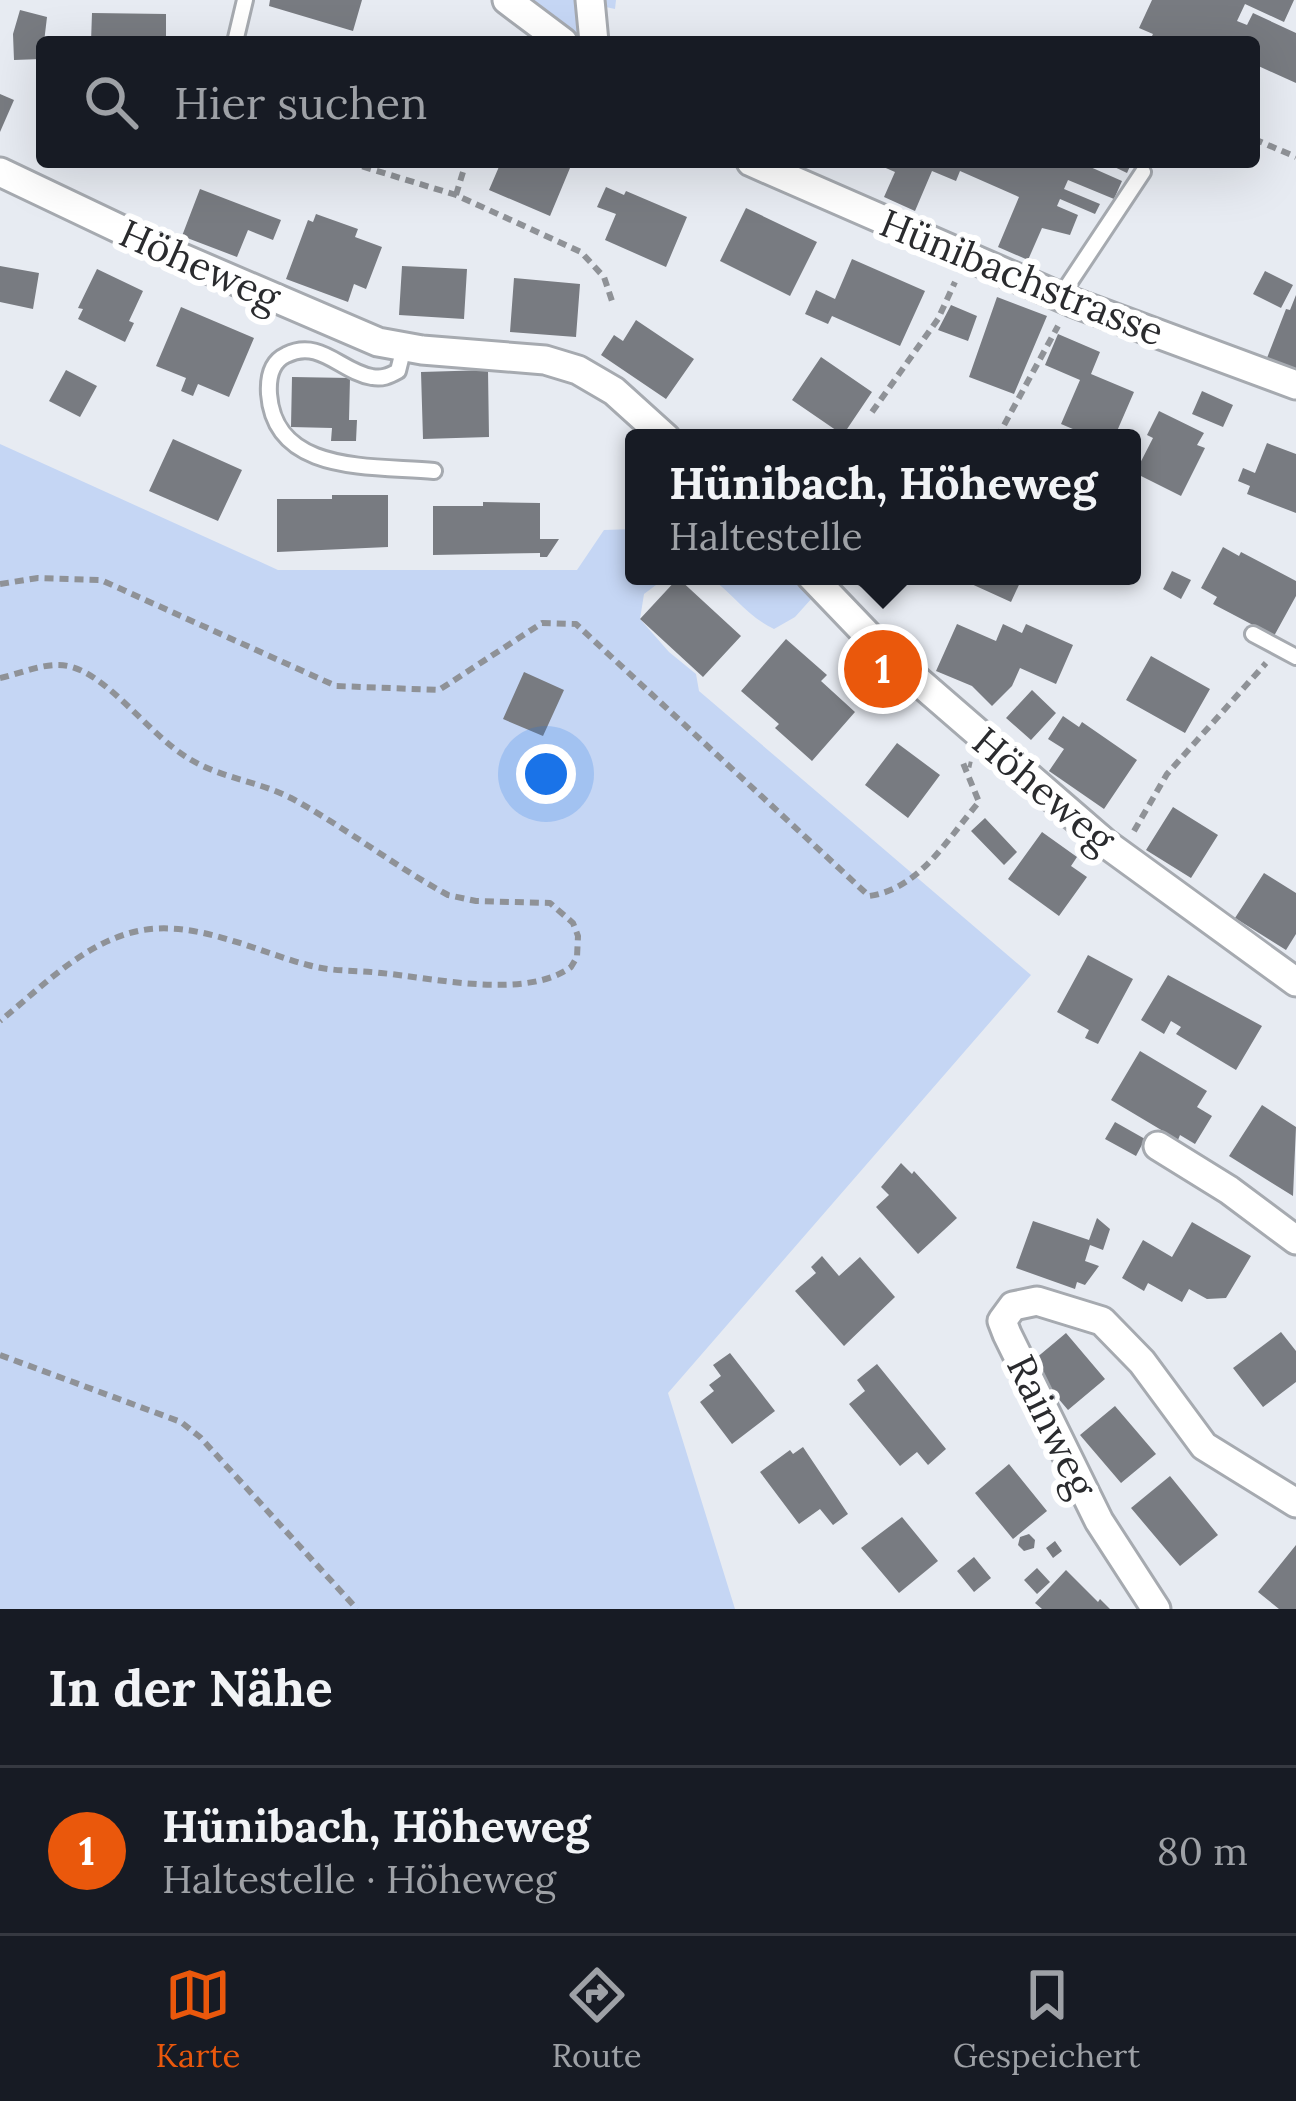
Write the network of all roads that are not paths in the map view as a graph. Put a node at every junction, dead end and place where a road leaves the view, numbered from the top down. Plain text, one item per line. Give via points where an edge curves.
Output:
1 (245, 0) edge
2 (507, 0) edge
3 (590, 0) edge
4 (236, 36) edge
5 (555, 36) edge
6 (593, 36) edge
7 (765, 168) edge
8 (0, 172) edge
9 (1143, 172) dead end
10 (1066, 300) junction
11 (404, 347) junction
12 (1296, 385) edge
13 (656, 429) edge
14 (434, 471) dead end
15 (820, 585) edge
16 (1253, 634) dead end
17 (1296, 657) edge
18 (1296, 982) edge
19 (1158, 1145) dead end
20 (1296, 1240) edge
21 (1296, 1503) edge
22 (1156, 1609) edge

1 - 4 lane
2 - 5 street
3 - 6 street
7 - 10 street, Hünibachstrasse
8 - 11 street, Höheweg via 325,322
9 - 10 lane
10 - 12 street, Hünibachstrasse
11 - 13 street, Höheweg via 578,370
11 - 14 lane, Höheweg via 398,371 381,378 320,352 286,355 268,382 274,419 303,453
15 - 18 street, Höheweg via 880,648 1120,855
16 - 17 lane
19 - 20 street
21 - 22 street, Rainweg via 1204,1446 1102,1321 1037,1301 1012,1306 1002,1321 1007,1334 1099,1521

